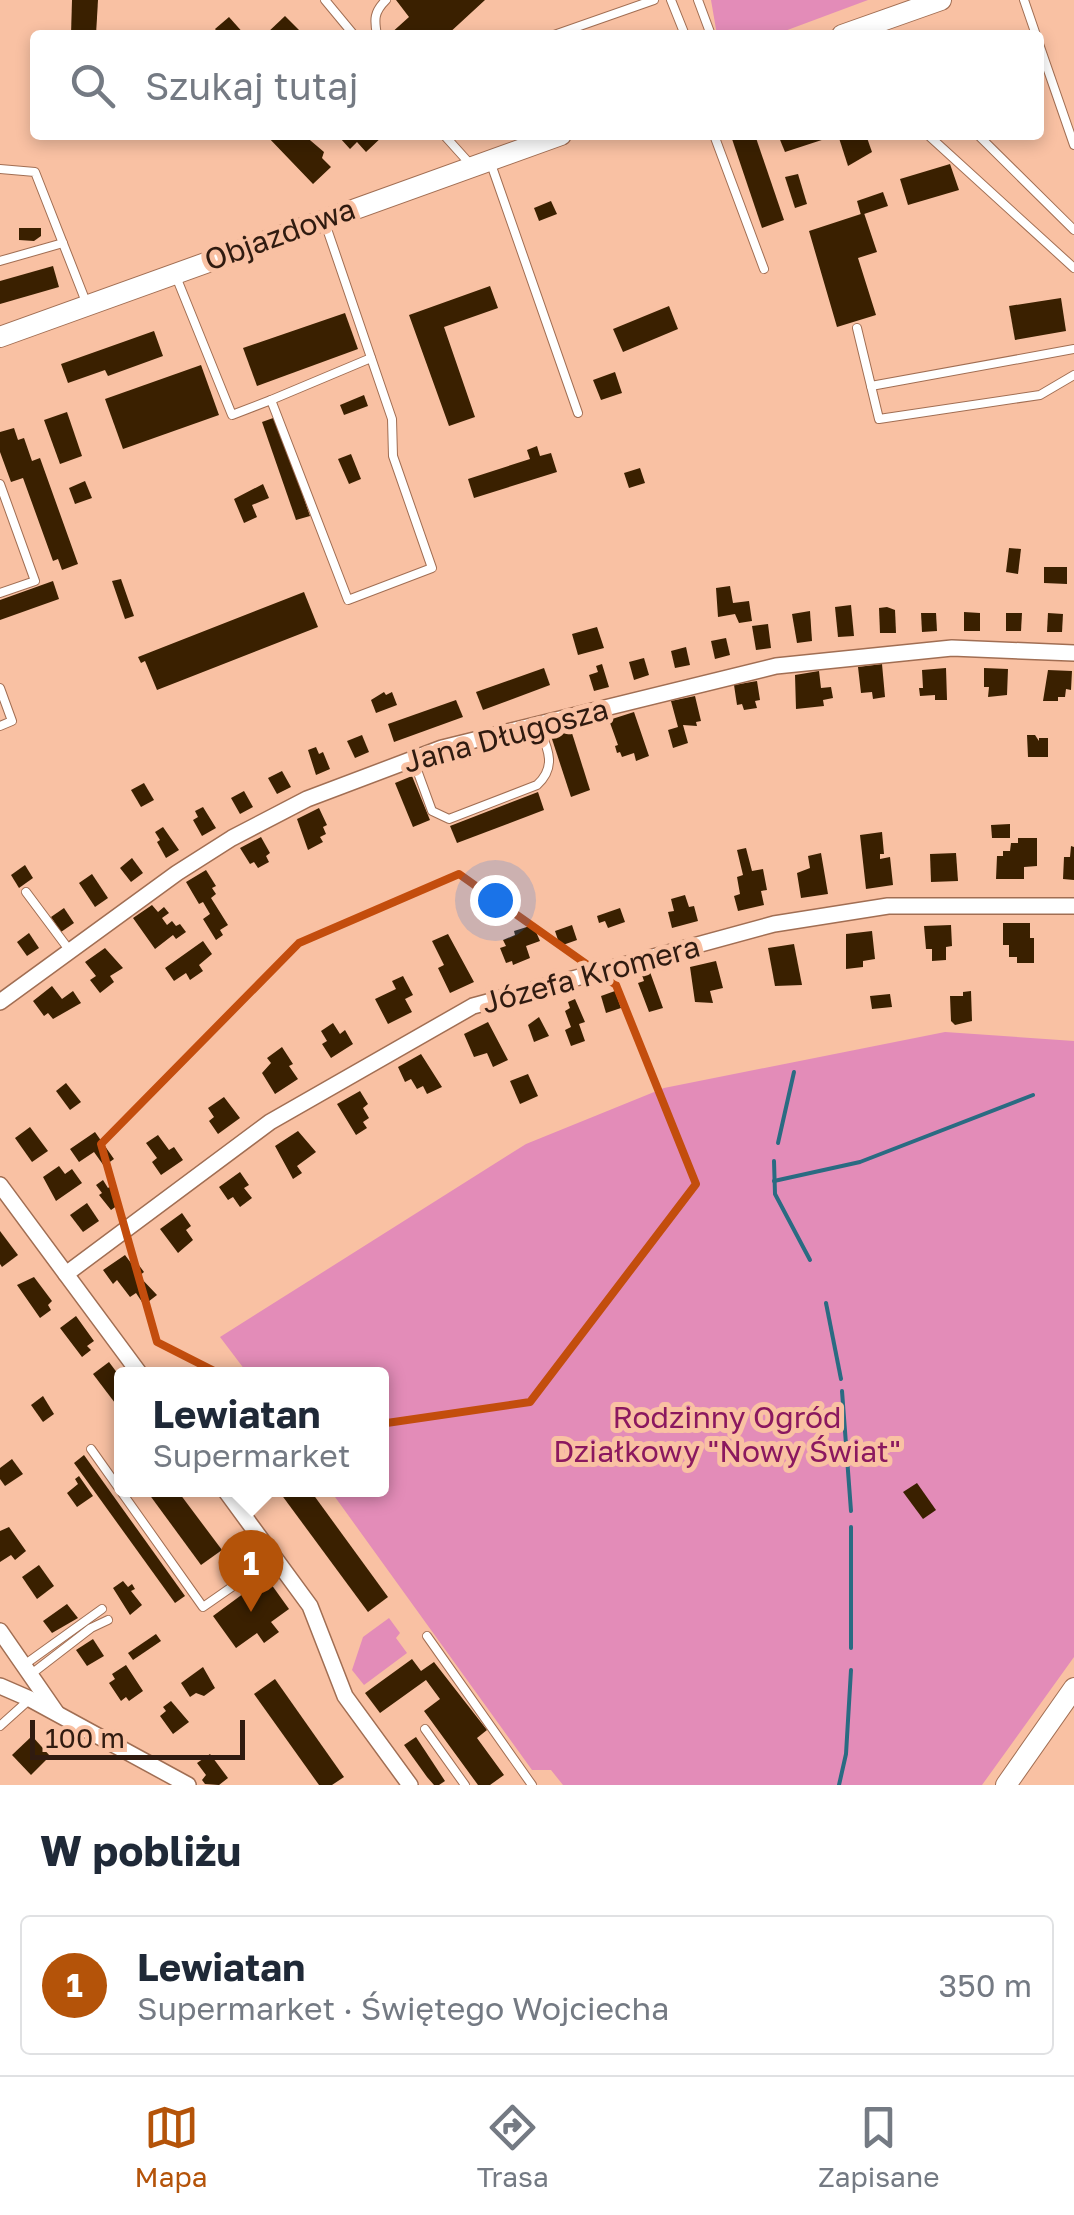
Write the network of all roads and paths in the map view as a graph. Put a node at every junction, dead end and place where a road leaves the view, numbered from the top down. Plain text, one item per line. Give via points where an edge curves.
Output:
1 (325, 0) edge
2 (386, 0) edge
3 (654, 0) edge
4 (671, 0) edge
5 (698, 0) edge
6 (941, 0) edge
7 (1024, 0) edge
8 (350, 30) edge
9 (377, 30) edge
10 (568, 30) edge
11 (682, 30) edge
12 (709, 30) edge
13 (875, 30) edge
14 (1034, 30) edge
15 (1044, 59) edge
16 (1052, 84) junction
17 (1044, 87) edge
18 (451, 140) edge
19 (539, 140) edge
20 (716, 140) edge
21 (933, 140) edge
22 (983, 140) edge
23 (1074, 145) edge
24 (481, 163) junction
25 (0, 169) edge
26 (324, 219) junction
27 (1074, 230) edge
28 (63, 243) junction
29 (0, 262) edge
30 (764, 268) dead end
31 (1074, 268) edge
32 (175, 274) junction
33 (88, 306) junction
34 (857, 328) dead end
35 (0, 337) edge
36 (1074, 349) edge
37 (372, 358) junction
38 (1074, 375) edge
39 (871, 386) junction
40 (271, 400) junction
41 (578, 413) dead end
42 (0, 484) edge
43 (0, 593) edge
44 (1074, 652) edge
45 (0, 688) edge
46 (538, 725) junction
47 (0, 726) edge
48 (413, 759) junction
49 (26, 892) dead end
50 (1074, 906) edge
51 (70, 951) junction
52 (0, 1002) edge
53 (0, 1185) edge
54 (66, 1274) junction
55 (135, 1367) edge
56 (91, 1449) dead end
57 (114, 1481) edge
58 (125, 1497) edge
59 (230, 1497) edge
60 (274, 1557) junction
61 (102, 1610) dead end
62 (108, 1620) dead end
63 (0, 1631) edge
64 (428, 1636) dead end
65 (27, 1670) junction
66 (0, 1686) edge
67 (1074, 1688) edge
68 (30, 1699) junction
69 (58, 1715) junction
70 (0, 1726) edge
71 (426, 1729) dead end
72 (188, 1785) edge
73 (410, 1785) edge
74 (465, 1785) edge
75 (532, 1785) edge
76 (1006, 1785) edge

1 - 8 lane
2 - 9 lane via 376,9
3 - 10 lane
4 - 11 lane
5 - 12 lane
6 - 13 street
7 - 14 lane
15 - 16 lane
16 - 17 lane
16 - 23 lane
18 - 24 lane
19 - 24 street, Objazdowa
20 - 30 lane
21 - 31 lane
22 - 27 lane
24 - 26 street, Objazdowa
24 - 41 lane
25 - 28 lane via 35,172
26 - 32 street, Objazdowa
26 - 37 lane
28 - 29 lane
28 - 33 lane
32 - 33 street, Objazdowa
32 - 40 lane via 232,416
33 - 35 street, Objazdowa
34 - 39 lane
36 - 39 lane
37 - 40 lane
37 - 40 lane via 392,419 393,456 432,568 348,600
38 - 39 lane via 1040,395 880,419
42 - 43 lane via 35,580
44 - 46 street, Jana Długosza via 952,648 776,666
45 - 47 lane via 12,722
46 - 48 street, Jana Długosza
46 - 48 lane via 549,752 547,776 449,819 432,811
48 - 51 street, Jana Długosza via 308,799 232,838
49 - 51 lane
50 - 54 street, Józefa Kromera via 888,906 774,924 472,1006 270,1122
51 - 52 street, Jana Długosza
53 - 54 street
54 - 55 street
56 - 57 lane
58 - 60 lane via 203,1607
59 - 60 street
60 - 73 street via 310,1606 345,1696
61 - 65 lane
62 - 65 lane
63 - 65 street
64 - 75 lane
65 - 69 street
66 - 68 street
67 - 76 street
68 - 69 street
68 - 70 lane
69 - 72 street
71 - 74 lane

